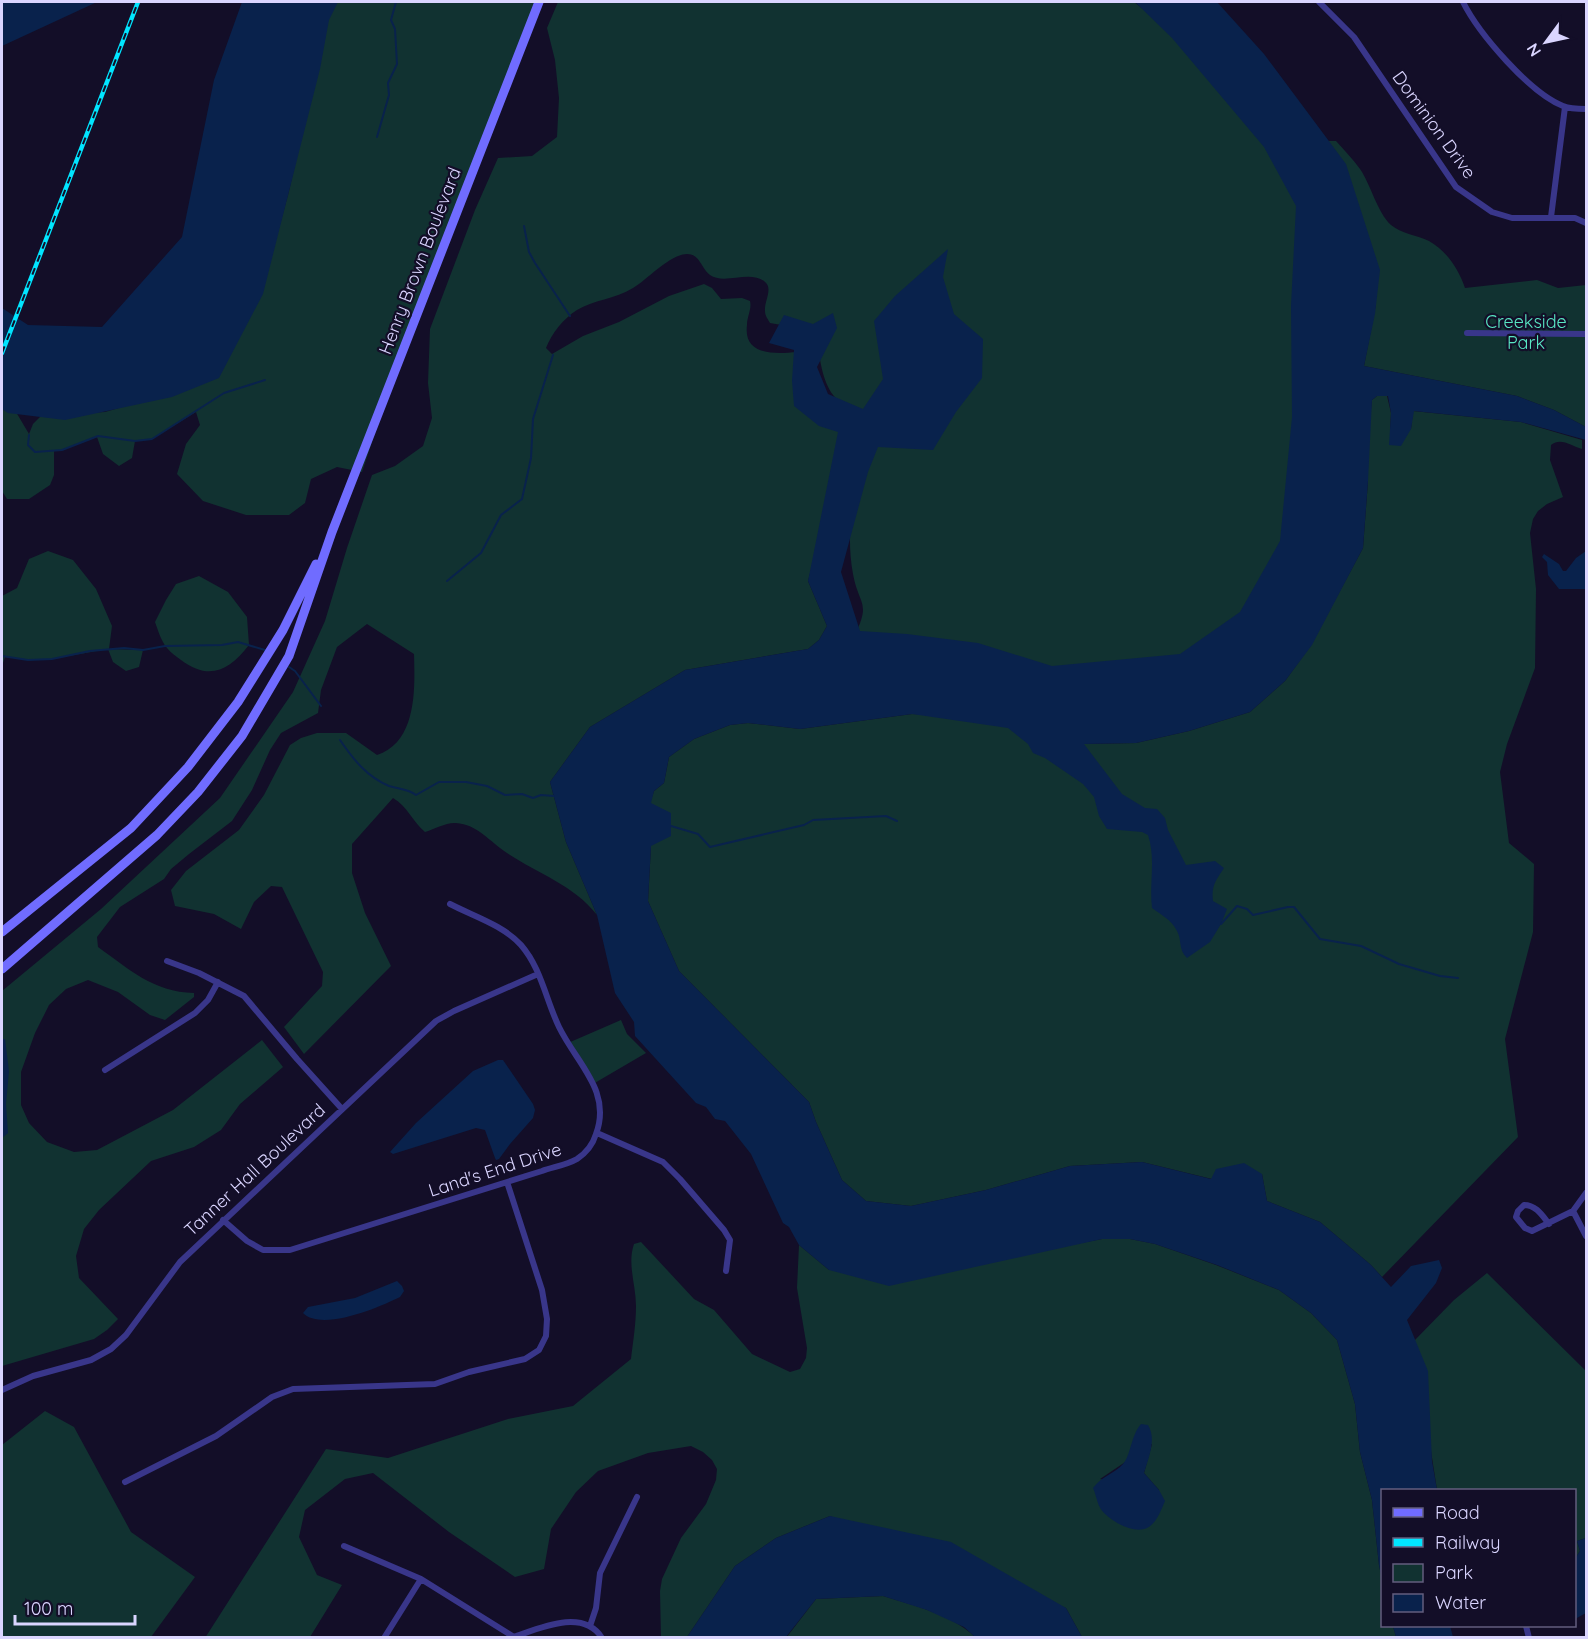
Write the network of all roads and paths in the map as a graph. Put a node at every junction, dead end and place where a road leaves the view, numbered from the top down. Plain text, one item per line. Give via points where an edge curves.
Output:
1 (539, 2) edge
2 (1318, 2) edge
3 (1463, 2) edge
4 (1565, 107) junction
5 (1587, 109) edge
6 (1551, 217) junction
7 (1587, 224) edge
8 (1467, 333) dead end
9 (1587, 334) edge
10 (332, 532) junction
11 (450, 904) dead end
12 (2, 932) edge
13 (167, 961) dead end
14 (2, 969) edge
15 (538, 974) junction
16 (218, 982) junction
17 (105, 1070) dead end
18 (342, 1109) junction
19 (597, 1133) junction
20 (507, 1182) junction
21 (1587, 1193) edge
22 (1573, 1211) junction
23 (223, 1220) junction
24 (1549, 1224) junction
25 (1587, 1236) edge
26 (726, 1271) dead end
27 (2, 1390) edge
28 (125, 1482) dead end
29 (637, 1497) dead end
30 (344, 1546) dead end
31 (421, 1580) junction
32 (590, 1626) junction
33 (514, 1637) edge
34 (384, 1638) edge
35 (602, 1638) edge

1 - 10 main road, Henry Brown Boulevard
2 - 6 street, Dominion Drive via 1354,37 1456,187 1492,212 1512,218
3 - 4 street via 1488,39 1539,94
4 - 5 street
4 - 6 street
6 - 7 street, Dominion Drive via 1575,218
8 - 9 street
10 - 12 main road, Henry Brown Boulevard via 283,630 238,702 188,767 131,828
10 - 14 main road, Henry Brown Boulevard via 290,656 242,736 198,792 157,835
11 - 15 street, Land's End Drive via 509,934
13 - 16 street
15 - 18 street, Tanner Hall Boulevard via 436,1021
15 - 19 street, Land's End Drive via 560,1028 597,1090 601,1104
16 - 17 street via 195,1013
16 - 18 street via 244,996
18 - 23 street, Tanner Hall Boulevard
19 - 20 street, Land's End Drive via 576,1160
19 - 26 street via 663,1162 680,1179 730,1240
20 - 23 street, Land's End Drive via 290,1250 263,1250 247,1242
20 - 28 street via 542,1290 547,1320 546,1336 539,1350 525,1359 435,1384 293,1389 272,1397 216,1436
21 - 22 street
22 - 24 street
22 - 25 street
23 - 27 street, Tanner Hall Boulevard via 180,1262 126,1335 111,1349
24 - 24 street via 1532,1231 1516,1217 1524,1205 1530,1205
29 - 32 street via 600,1573
30 - 31 street
31 - 33 street
31 - 34 street
32 - 33 street via 555,1623
32 - 35 street

